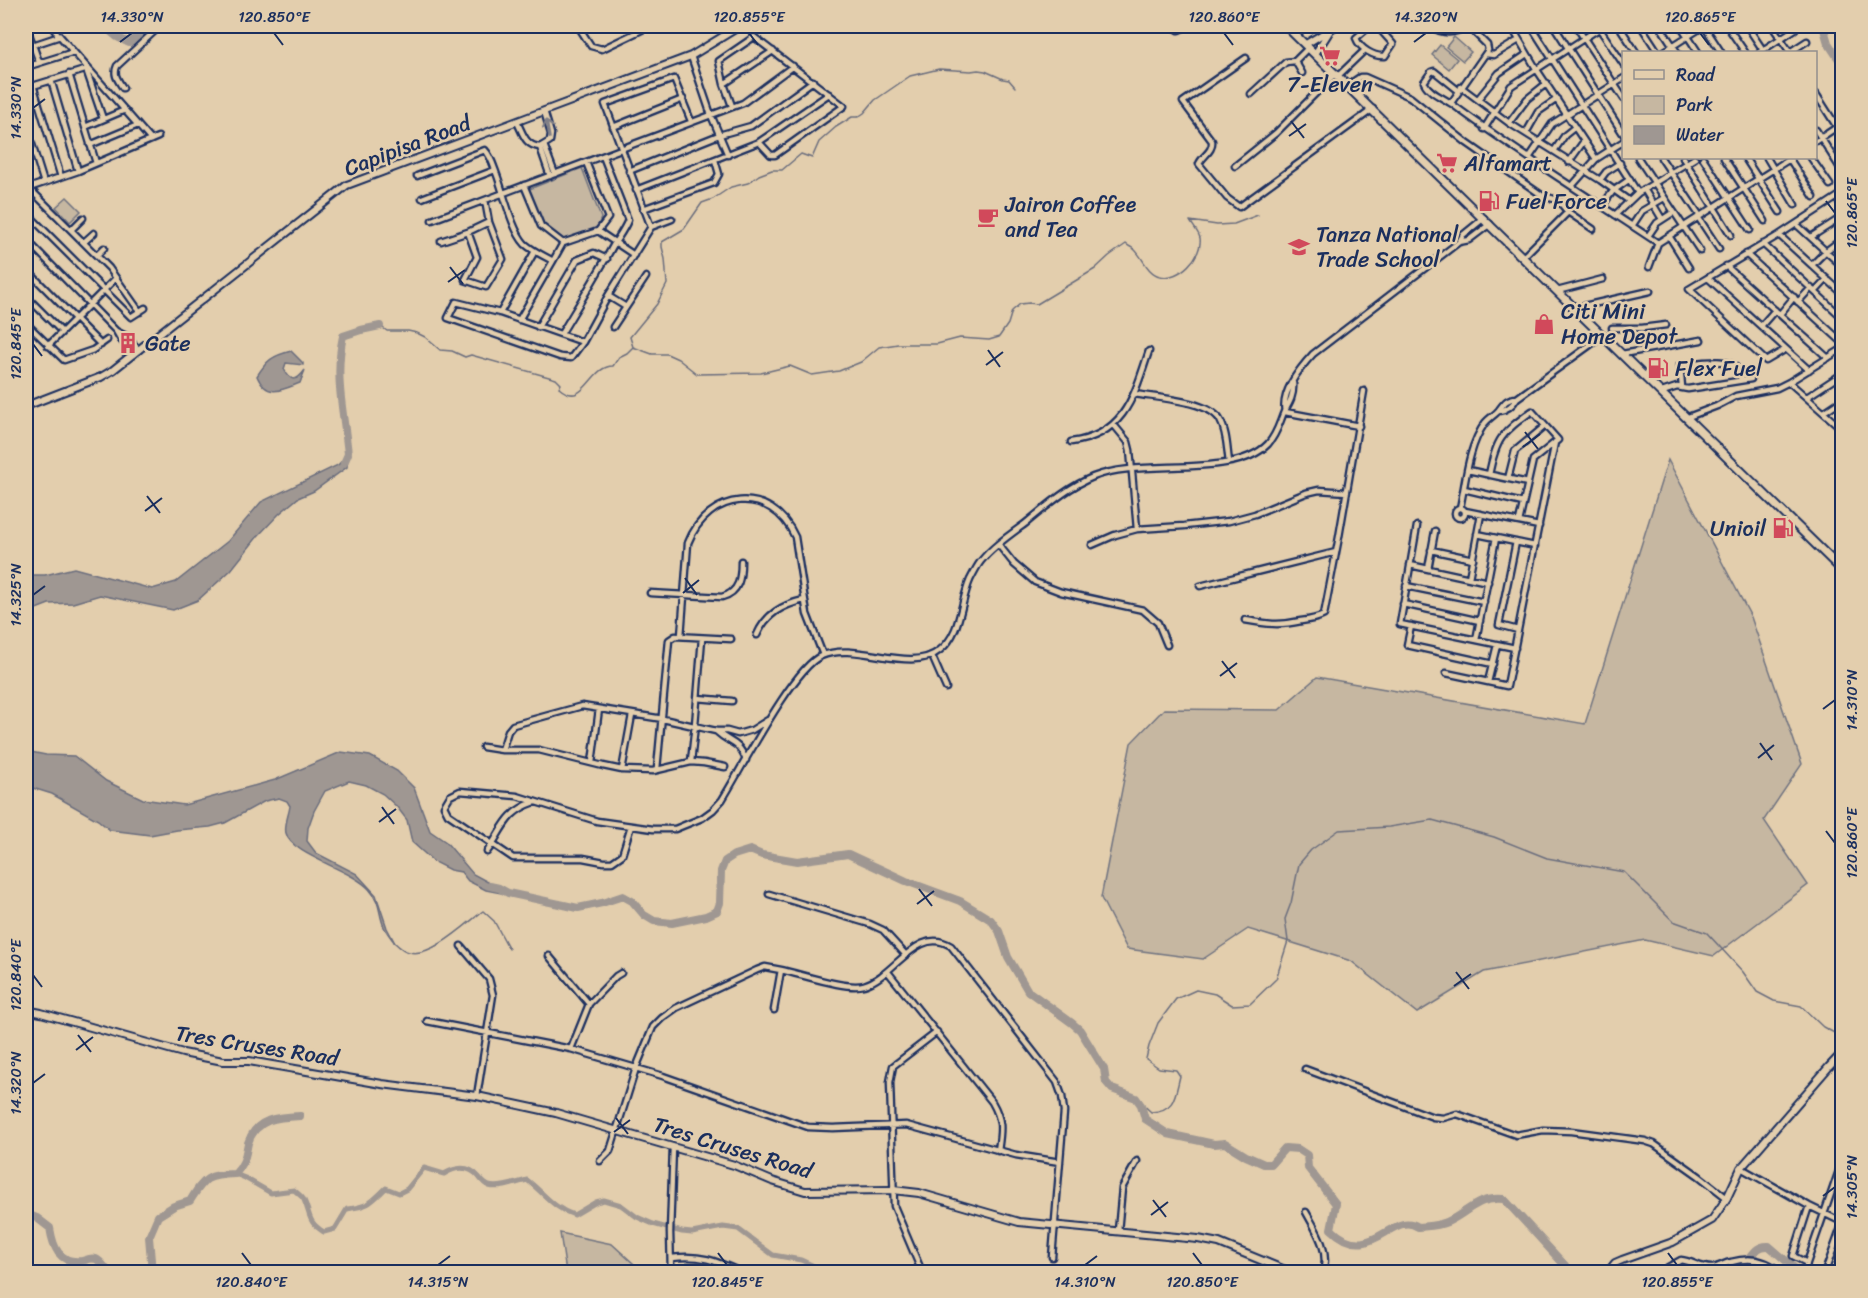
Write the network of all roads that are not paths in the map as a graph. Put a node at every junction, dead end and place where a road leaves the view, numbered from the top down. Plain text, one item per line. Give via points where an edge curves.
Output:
1 (30, 26) edge
2 (51, 26) edge
3 (164, 26) edge
4 (578, 26) edge
5 (650, 26) edge
6 (740, 26) edge
7 (1172, 26) edge
8 (1188, 26) edge
9 (1286, 26) edge
10 (1370, 26) edge
11 (1377, 26) edge
12 (1430, 26) edge
13 (1468, 26) edge
14 (1496, 26) edge
15 (1509, 26) edge
16 (1531, 26) edge
17 (1554, 26) edge
18 (1576, 26) edge
19 (1600, 26) edge
20 (1619, 26) edge
21 (1641, 26) edge
22 (1660, 26) edge
23 (1681, 26) edge
24 (1727, 26) edge
25 (1748, 26) edge
26 (1773, 26) edge
27 (1801, 26) edge
28 (1333, 27) edge
29 (1794, 27) edge
30 (60, 36) junction
31 (1688, 37) junction
32 (1584, 38) junction
33 (1781, 39) junction
34 (1519, 40) junction
35 (1807, 41) dead end
36 (33, 45) junction
37 (1307, 46) junction
38 (1673, 46) junction
39 (1569, 48) junction
40 (1365, 50) junction
41 (772, 51) junction
42 (1635, 51) edge
43 (1657, 51) edge
44 (1665, 51) edge
45 (1676, 51) edge
46 (1697, 51) edge
47 (1721, 51) edge
48 (1744, 51) edge
49 (1762, 51) edge
50 (1764, 51) edge
51 (1789, 51) edge
52 (1792, 51) edge
53 (74, 52) junction
54 (1315, 54) junction
55 (1486, 54) junction
56 (1527, 54) junction
57 (691, 56) junction
58 (1246, 58) dead end
59 (1552, 60) junction
60 (1295, 61) junction
61 (39, 62) junction
62 (1622, 63) edge
63 (793, 66) junction
64 (26, 67) edge
65 (87, 69) junction
66 (1537, 70) junction
67 (1302, 73) dead end
68 (69, 75) junction
69 (1337, 75) junction
70 (1622, 79) edge
71 (51, 80) junction
72 (813, 81) junction
73 (1547, 83) junction
74 (724, 84) junction
75 (33, 85) junction
76 (1348, 85) junction
77 (1614, 85) junction
78 (26, 88) edge
79 (123, 88) dead end
80 (1460, 89) junction
81 (829, 94) junction
82 (1251, 94) dead end
83 (1598, 94) junction
84 (1622, 97) edge
85 (1817, 97) edge
86 (683, 99) junction
87 (1478, 99) junction
88 (1557, 99) junction
89 (1451, 103) junction
90 (1581, 105) junction
91 (732, 106) junction
92 (1372, 109) junction
93 (125, 110) junction
94 (544, 111) junction
95 (1495, 112) junction
96 (1567, 114) junction
97 (711, 115) junction
98 (103, 119) junction
99 (691, 121) junction
100 (517, 122) junction
101 (1509, 123) junction
102 (26, 125) edge
103 (138, 125) junction
104 (85, 126) junction
105 (613, 127) junction
106 (1575, 127) junction
107 (1484, 129) junction
108 (1526, 133) junction
109 (1622, 133) edge
110 (1817, 133) edge
111 (719, 135) junction
112 (158, 137) dead end
113 (1821, 138) junction
114 (151, 140) junction
115 (1817, 140) edge
116 (1584, 141) junction
117 (759, 142) junction
118 (1539, 142) junction
119 (1622, 142) edge
120 (90, 145) junction
121 (542, 146) junction
122 (621, 149) junction
123 (1610, 149) junction
124 (1554, 151) junction
125 (728, 154) junction
126 (603, 156) junction
127 (1529, 158) junction
128 (1596, 159) junction
129 (1639, 159) edge
130 (1662, 159) edge
131 (1684, 159) edge
132 (1693, 159) edge
133 (1704, 159) edge
134 (1725, 159) edge
135 (1746, 159) edge
136 (1768, 159) edge
137 (1788, 159) edge
138 (1791, 159) edge
139 (1812, 159) edge
140 (715, 160) junction
141 (586, 162) junction
142 (1569, 162) junction
143 (1620, 163) junction
144 (1686, 163) junction
145 (96, 164) junction
146 (1235, 166) dead end
147 (1774, 168) junction
148 (495, 170) junction
149 (78, 171) junction
150 (629, 171) junction
151 (1584, 171) junction
152 (1842, 171) edge
153 (1671, 173) junction
154 (552, 175) junction
155 (417, 176) dead end
156 (61, 177) junction
157 (1758, 178) junction
158 (1630, 179) junction
159 (1600, 180) junction
160 (44, 183) junction
161 (1654, 183) junction
162 (1830, 184) dead end
163 (524, 185) junction
164 (1572, 186) junction
165 (1744, 187) junction
166 (27, 189) edge
167 (1644, 189) junction
168 (636, 190) junction
169 (1614, 190) junction
170 (503, 193) junction
171 (1638, 193) junction
172 (1842, 194) edge
173 (1729, 197) junction
174 (1814, 197) dead end
175 (422, 198) dead end
176 (1664, 198) junction
177 (485, 200) junction
178 (1628, 200) junction
179 (1654, 204) junction
180 (1602, 206) junction
181 (1795, 206) dead end
182 (1714, 207) junction
183 (643, 209) junction
184 (26, 212) edge
185 (1568, 212) junction
186 (1674, 212) junction
187 (1780, 212) dead end
188 (1615, 214) junction
189 (1699, 217) junction
190 (1842, 217) edge
191 (83, 218) dead end
192 (672, 219) dead end
193 (1662, 219) junction
194 (432, 220) dead end
195 (1487, 221) junction
196 (1765, 221) dead end
197 (489, 222) junction
198 (1796, 224) junction
199 (1632, 226) junction
200 (651, 227) junction
201 (1683, 227) junction
202 (1593, 229) dead end
203 (71, 230) junction
204 (1750, 230) dead end
205 (598, 231) junction
206 (468, 232) junction
207 (94, 233) dead end
208 (1731, 235) dead end
209 (1779, 235) junction
210 (1648, 236) junction
211 (1669, 236) junction
212 (1811, 237) junction
213 (26, 239) edge
214 (1842, 239) edge
215 (441, 241) dead end
216 (84, 243) junction
217 (563, 243) junction
218 (615, 243) junction
219 (1658, 243) junction
220 (1763, 244) junction
221 (105, 248) dead end
222 (1719, 249) dead end
223 (535, 251) junction
224 (1700, 251) dead end
225 (1826, 251) junction
226 (1746, 254) junction
227 (97, 255) junction
228 (634, 255) junction
229 (1523, 257) junction
230 (607, 259) junction
231 (553, 261) junction
232 (1842, 264) edge
233 (1812, 265) junction
234 (1726, 266) junction
235 (1649, 267) dead end
236 (1689, 268) dead end
237 (26, 269) edge
238 (646, 277) dead end
239 (116, 278) junction
240 (1708, 278) junction
241 (1603, 279) dead end
242 (1827, 279) junction
243 (104, 290) junction
244 (1813, 290) junction
245 (1557, 291) junction
246 (1650, 291) dead end
247 (1842, 293) edge
248 (26, 296) edge
249 (608, 296) junction
250 (1796, 300) junction
251 (90, 304) junction
252 (626, 307) junction
253 (145, 308) dead end
254 (1575, 308) junction
255 (1775, 309) junction
256 (140, 312) junction
257 (500, 313) junction
258 (1780, 314) junction
259 (1842, 317) edge
260 (75, 319) junction
261 (519, 320) junction
262 (26, 323) edge
263 (1665, 325) dead end
264 (1761, 326) junction
265 (538, 327) junction
266 (613, 327) dead end
267 (1612, 328) dead end
268 (62, 332) junction
269 (561, 334) junction
270 (1604, 335) junction
271 (107, 340) dead end
272 (1701, 340) dead end
273 (583, 342) junction
274 (1842, 342) edge
275 (101, 345) junction
276 (48, 346) junction
277 (1786, 349) junction
278 (1842, 349) edge
279 (1149, 351) dead end
280 (136, 352) junction
281 (1622, 354) junction
282 (1828, 358) junction
283 (1809, 370) junction
284 (1842, 374) edge
285 (1751, 379) dead end
286 (1741, 380) junction
287 (1789, 382) junction
288 (1682, 387) junction
289 (1364, 391) dead end
290 (1662, 392) junction
291 (1135, 394) junction
292 (1807, 397) junction
293 (1842, 400) edge
294 (26, 406) edge
295 (1285, 412) junction
296 (1824, 412) junction
297 (1688, 417) junction
298 (1114, 425) junction
299 (1359, 426) junction
300 (1545, 426) junction
301 (1842, 427) edge
302 (1071, 442) dead end
303 (1556, 442) junction
304 (1229, 462) junction
305 (1133, 469) junction
306 (1468, 470) junction
307 (1488, 475) junction
308 (1508, 479) junction
309 (1528, 483) junction
310 (1464, 489) junction
311 (1347, 492) junction
312 (1523, 502) junction
313 (1481, 514) junction
314 (1519, 522) junction
315 (1417, 526) dead end
316 (1539, 526) junction
317 (1137, 529) junction
318 (1435, 531) dead end
319 (1478, 534) junction
320 (1496, 538) junction
321 (1516, 542) junction
322 (998, 544) junction
323 (1092, 545) dead end
324 (1535, 546) junction
325 (1431, 550) junction
326 (1336, 552) junction
327 (1473, 559) junction
328 (741, 561) dead end
329 (1410, 566) junction
330 (1428, 569) junction
331 (1842, 570) edge
332 (1469, 578) junction
333 (1488, 582) junction
334 (1200, 586) dead end
335 (1406, 586) junction
336 (650, 593) dead end
337 (683, 595) junction
338 (804, 600) junction
339 (1484, 602) junction
340 (1403, 604) junction
341 (1245, 620) dead end
342 (1480, 621) junction
343 (1411, 626) junction
344 (1518, 630) junction
345 (757, 635) dead end
346 (681, 636) junction
347 (702, 638) junction
348 (731, 639) dead end
349 (1476, 640) junction
350 (1167, 645) dead end
351 (1497, 645) junction
352 (1515, 648) junction
353 (823, 655) junction
354 (932, 656) junction
355 (1492, 664) junction
356 (1446, 673) dead end
357 (1488, 682) junction
358 (946, 688) dead end
359 (697, 698) junction
360 (732, 701) dead end
361 (600, 710) junction
362 (632, 715) junction
363 (770, 718) junction
364 (663, 719) junction
365 (695, 725) junction
366 (716, 731) junction
367 (738, 734) junction
368 (735, 742) junction
369 (483, 747) dead end
370 (502, 750) junction
371 (746, 760) junction
372 (691, 762) junction
373 (592, 763) junction
374 (725, 767) dead end
375 (622, 770) junction
376 (657, 770) junction
377 (535, 801) junction
378 (631, 826) junction
379 (492, 844) junction
380 (487, 852) dead end
381 (769, 894) dead end
382 (461, 946) dead end
383 (905, 954) junction
384 (549, 956) dead end
385 (781, 970) junction
386 (888, 972) junction
387 (621, 973) dead end
388 (589, 1004) junction
389 (26, 1010) edge
390 (774, 1010) dead end
391 (427, 1022) dead end
392 (488, 1032) junction
393 (936, 1032) junction
394 (571, 1049) junction
395 (1842, 1053) edge
396 (636, 1068) junction
397 (1305, 1069) dead end
398 (477, 1096) junction
399 (892, 1125) junction
400 (617, 1132) junction
401 (673, 1147) junction
402 (998, 1150) junction
403 (600, 1161) dead end
404 (1137, 1161) dead end
405 (1060, 1162) junction
406 (1842, 1162) edge
407 (1741, 1168) junction
408 (894, 1190) junction
409 (1727, 1198) junction
410 (1809, 1206) junction
411 (1306, 1212) dead end
412 (1824, 1213) junction
413 (1842, 1224) edge
414 (1054, 1226) junction
415 (1118, 1231) junction
416 (1052, 1257) dead end
417 (672, 1258) junction
418 (1807, 1263) junction
419 (1271, 1265) junction
420 (672, 1272) edge
421 (741, 1272) edge
422 (922, 1272) edge
423 (1268, 1272) edge
424 (1290, 1272) edge
425 (1323, 1272) edge
426 (1608, 1272) edge
427 (1653, 1272) edge
428 (1779, 1272) edge
429 (1810, 1272) edge
430 (1825, 1272) edge

1 - 36 street
2 - 30 street
3 - 79 street via 117,66 115,77
4 - 5 street via 591,46 602,49
6 - 57 main road, Capipisa Road
7 - 8 street via 1179,30
9 - 37 main road
10 - 40 street via 1356,38
11 - 40 street via 1394,44 1386,56
12 - 13 street via 1449,33
13 - 55 street via 1487,45
14 - 15 street via 1500,30
15 - 34 street
16 - 59 street
17 - 39 street
18 - 32 street
19 - 32 street
19 - 62 street
20 - 42 street
21 - 43 street
22 - 38 street
23 - 31 street
24 - 48 street
25 - 49 street
26 - 33 street
27 - 29 street
28 - 37 main road
28 - 54 main road
29 - 33 street
30 - 36 street
30 - 53 street
31 - 38 street
31 - 46 street
31 - 47 street via 1704,26
32 - 39 street
32 - 77 street
33 - 50 street
33 - 51 street
34 - 55 street via 1494,55
34 - 56 street
35 - 52 street
36 - 61 street
37 - 54 main road
37 - 60 street
38 - 44 street
38 - 45 street
39 - 59 street
39 - 83 street
40 - 69 street
41 - 63 street
41 - 74 street
41 - 74 street via 753,37 719,61
53 - 61 street
53 - 65 street
54 - 69 main road
55 - 80 street
56 - 66 street
56 - 87 street via 1499,73
57 - 94 main road, Capipisa Road
57 - 97 street
58 - 92 street via 1183,102 1212,141 1213,146 1199,164 1239,207
59 - 66 street
59 - 90 street
60 - 67 street
60 - 82 street via 1286,62
61 - 64 street
63 - 72 street
63 - 91 street via 743,103
65 - 68 street
65 - 93 street
65 - 98 street
66 - 73 street
66 - 95 street via 1511,86
68 - 71 street
68 - 104 street
69 - 76 main road
69 - 146 street via 1276,134
70 - 77 street
71 - 75 street
71 - 149 street
72 - 81 street
72 - 111 street via 751,126
73 - 88 street
73 - 101 street via 1527,99
74 - 91 street
75 - 78 street
75 - 156 street
76 - 92 main road
76 - 185 street via 1365,77 1410,97 1467,144 1543,196 1558,201
77 - 83 street
77 - 84 street
80 - 87 street
80 - 89 street
80 - 89 street via 1434,71 1424,82
81 - 117 street
81 - 117 street via 844,106 775,156
83 - 90 street
83 - 109 street
85 - 113 street via 1837,127
86 - 99 street
86 - 105 street
86 - 105 street via 674,78 605,104
87 - 95 street
88 - 96 street
88 - 108 street via 1538,112
89 - 107 street
90 - 96 street
90 - 123 street
91 - 97 street
92 - 195 main road
93 - 98 street
93 - 103 street
94 - 100 main road, Capipisa Road
121 -> 94 street via 550,141 551,134
95 - 101 street
95 - 107 street
96 - 106 street
96 - 118 street via 1552,124
97 - 99 street
97 - 111 street
98 - 104 street
99 - 122 street
100 - 121 street via 526,141 533,147
100 - 280 main road, Capipisa Road via 347,185
101 - 108 street
102 - 160 street
103 - 114 street
103 - 120 street
104 - 120 street
105 - 122 street
106 - 116 street
106 - 124 street
107 - 127 street
108 - 118 street
110 - 113 street
111 - 125 street
111 - 150 street
112 - 114 street
113 - 115 street
113 - 152 street
114 - 145 street
116 - 128 street
116 - 142 street
117 - 125 street
118 - 124 street
118 - 127 street
119 - 123 street
120 - 145 street
121 - 154 street
122 - 126 street
122 - 150 street
123 - 128 street
123 - 143 street
124 - 142 street
125 - 140 street
126 - 141 street
126 - 218 street via 628,220
127 - 164 street
128 - 151 street
129 - 161 street
130 - 153 street
131 - 144 street
132 - 144 street
133 - 173 street
134 - 165 street
135 - 157 street
136 - 147 street
137 - 147 street
138 - 174 street
139 - 162 street
140 - 168 street
140 - 183 street via 719,174 714,183
141 - 154 street
141 - 205 street via 608,218
142 - 151 street
143 - 158 street
143 - 159 street
144 - 153 street
144 - 182 street
145 - 149 street
147 - 157 street
147 - 181 street
148 - 155 street via 488,152 482,150
148 - 170 street
148 - 175 street
149 - 156 street
150 - 168 street
151 - 159 street
151 - 164 street
153 - 161 street
153 - 189 street
154 - 163 street
156 - 160 street
157 - 165 street
157 - 187 street
158 - 169 street
158 - 171 street
159 - 169 street
160 - 166 street
161 - 167 street
161 - 176 street
163 - 170 street
163 - 217 street via 541,226
164 - 180 street
165 - 173 street
165 - 196 street
166 - 203 street
167 - 171 street
167 - 179 street
168 - 183 street
169 - 178 street
169 - 180 street
170 - 177 street
170 - 223 street via 524,243
171 - 178 street
172 - 198 street
173 - 182 street
173 - 204 street
176 - 179 street
176 - 186 street
177 - 194 street
177 - 197 street
178 - 188 street
179 - 193 street
179 - 199 street via 1640,213
180 - 188 street
182 - 189 street
182 - 208 street
183 - 200 street
184 - 243 street
185 - 202 street
185 - 229 street
186 - 193 street
186 - 201 street
188 - 199 street
189 - 201 street
189 - 222 street
190 - 212 street
191 - 203 street
192 - 200 street
193 - 210 street
195 - 229 main road
195 - 295 street via 1469,240 1460,242 1313,354 1293,383
197 - 206 street
197 - 206 street via 503,259 486,287 465,280 477,257
198 - 209 street
198 - 212 street
199 - 210 street
200 - 228 street
201 - 211 street
201 - 224 street
203 - 216 street
205 - 217 street
205 - 218 street
206 - 215 street
207 - 216 street
209 - 220 street
209 - 233 street
210 - 219 street
211 - 219 street
211 - 236 street
212 - 225 street
213 - 251 street
214 - 225 street
216 - 227 street
217 - 231 street
218 - 228 street
218 - 230 street
219 - 235 street
220 - 226 street
220 - 244 street
221 - 227 street
223 - 231 street
223 - 257 street
225 - 232 street
225 - 233 street
226 - 234 street
226 - 250 street
227 - 239 street
228 - 249 street
229 - 245 main road
230 - 265 street via 594,253 577,260
230 - 269 street
231 - 261 street
233 - 242 street
234 - 240 street
234 - 255 street
237 - 260 street
238 - 252 street
239 - 243 street
239 - 256 street
240 - 264 street
240 - 277 street via 1689,289 1766,361
241 - 245 street
242 - 244 street
242 - 247 street
243 - 251 street
243 - 256 street via 131,318
244 - 250 street
244 - 259 street
245 - 254 main road
246 - 254 street
248 - 268 street
249 - 252 street
249 - 273 street
250 - 258 street
250 - 274 street
251 - 260 street
251 - 280 street
252 - 266 street
253 - 256 street
254 - 270 main road
255 - 258 street
255 - 264 street
257 - 261 street
257 - 273 street via 456,302 448,318 560,357 571,358
258 - 282 street
260 - 268 street
260 - 275 street
261 - 265 street
262 - 276 street
263 - 267 street
264 - 277 street
265 - 269 street
268 - 276 street
269 - 273 street
270 - 281 main road
270 - 306 street via 1501,405 1474,445
271 - 275 street
272 - 281 street
275 - 276 street via 63,360
277 - 283 street
278 - 282 street
279 - 291 street
280 - 294 main road, Capipisa Road via 107,374
281 - 290 main road
282 - 283 street
283 - 287 street
284 - 292 street
285 - 286 street
286 - 288 street
286 - 288 street via 1738,369 1724,361 1680,365
287 - 292 street
287 - 297 street via 1736,396
288 - 290 street
289 - 299 street
290 - 297 main road
291 - 298 street
291 - 304 street via 1208,409 1224,430
292 - 296 street
293 - 296 street
295 - 299 street
295 - 304 street via 1262,450
296 - 301 street
297 - 331 main road
298 - 302 street via 1094,437
298 - 305 street via 1128,442
299 - 311 street
300 - 303 street
300 - 307 street via 1532,411 1510,427 1497,444
300 - 308 street via 1515,451
303 - 309 street via 1533,460
303 - 316 street
304 - 305 street
305 - 317 street
305 - 322 street via 1105,473 1067,491
306 - 307 street
306 - 310 street
307 - 308 street
308 - 309 street
309 - 312 street
310 - 312 street
310 - 313 street via 1463,509
311 - 317 street via 1306,493 1229,521
311 - 326 street
312 - 314 street
313 - 314 street
313 - 319 street
314 - 316 street
315 - 329 street
316 - 324 street
317 - 323 street
318 - 325 street
319 - 320 street
319 - 327 street
320 - 321 street
320 - 333 street
321 - 324 street
321 - 344 street via 1499,625
322 - 350 street via 1035,582 1061,592 1143,610 1158,623
322 - 354 street via 970,580 950,639
324 - 344 street
325 - 327 street
325 - 330 street
326 - 334 street
326 - 341 street via 1324,615 1283,625
327 - 332 street
328 - 337 street via 741,578 731,595
329 - 330 street
329 - 335 street
330 - 332 street
332 - 333 street
333 - 339 street
335 - 339 street
335 - 340 street
336 - 337 street
337 - 338 street via 688,543 698,523 718,506 747,500 773,509 792,530
337 - 346 street
338 - 345 street via 768,616
338 - 353 street via 810,627
339 - 342 street
340 - 342 street
340 - 343 street via 1400,624
342 - 349 street
343 - 349 street
343 - 355 street via 1407,645
344 - 352 street
346 - 347 street
346 - 364 street via 670,638
347 - 348 street
347 - 359 street
349 - 351 street
351 - 352 street
351 - 355 street
352 - 357 street via 1507,687
353 - 354 street via 851,651 914,659
353 - 363 street via 805,668
354 - 358 street
355 - 357 street
356 - 357 street
359 - 360 street
359 - 365 street
361 - 362 street
361 - 370 street via 582,706 519,722 508,731
361 - 373 street
362 - 364 street
362 - 375 street
363 - 367 street
363 - 371 street
364 - 365 street
364 - 376 street
365 - 366 street
365 - 372 street
366 - 367 street
366 - 368 street
367 - 368 street
368 - 371 street
369 - 370 street
370 - 373 street via 539,750
371 - 378 street via 722,800 702,818 675,829
372 - 374 street
372 - 376 street
373 - 375 street
375 - 376 street
377 - 378 street via 597,821
377 - 379 street via 510,816
377 - 379 street via 460,792 450,796 444,806 448,814
378 - 379 street via 622,855 612,862 513,858
379 - 380 street
381 - 383 street via 870,924 883,930
382 - 392 street via 489,979 493,995
383 - 386 street
383 - 405 street via 930,940 951,946 1057,1082 1064,1112
384 - 388 street
385 - 386 street via 854,986 865,985
385 - 390 street
385 - 396 street via 757,970 662,1018 653,1028
386 - 393 street
387 - 388 street
388 - 394 street
389 - 398 main road, Tres Cruses Road via 223,1061
391 - 392 street
392 - 394 street
392 - 398 street
393 - 399 street via 893,1066
393 - 402 street via 999,1113
394 - 396 street
395 - 407 main road
396 - 399 street via 808,1127
396 - 400 street
397 - 409 street via 1432,1117 1457,1114 1516,1135 1543,1130 1571,1131 1654,1144
398 - 400 main road, Tres Cruses Road via 556,1113
399 - 402 street via 906,1125
399 - 408 street
400 - 401 main road, Tres Cruses Road
400 - 403 street via 610,1151
401 - 408 main road, Tres Cruses Road via 805,1191
401 - 417 street
402 - 405 street
404 - 415 street via 1122,1188
405 - 414 street
406 - 412 street
407 - 409 main road
407 - 410 street
408 - 414 main road, Tres Cruses Road via 919,1192 1019,1222
408 - 422 street via 894,1206
409 - 426 main road via 1712,1220 1696,1230 1622,1260
410 - 412 street
410 - 418 street via 1793,1256
411 - 425 street via 1324,1251
412 - 413 street
412 - 418 street
413 - 430 street
414 - 415 main road, Tres Cruses Road
414 - 416 street
415 - 419 main road, Tres Cruses Road via 1219,1243
417 - 420 street
417 - 421 street via 699,1256
418 - 429 street
419 - 423 street
419 - 424 main road, Tres Cruses Road
427 - 428 street via 1681,1260 1713,1268 1751,1260 1772,1264

